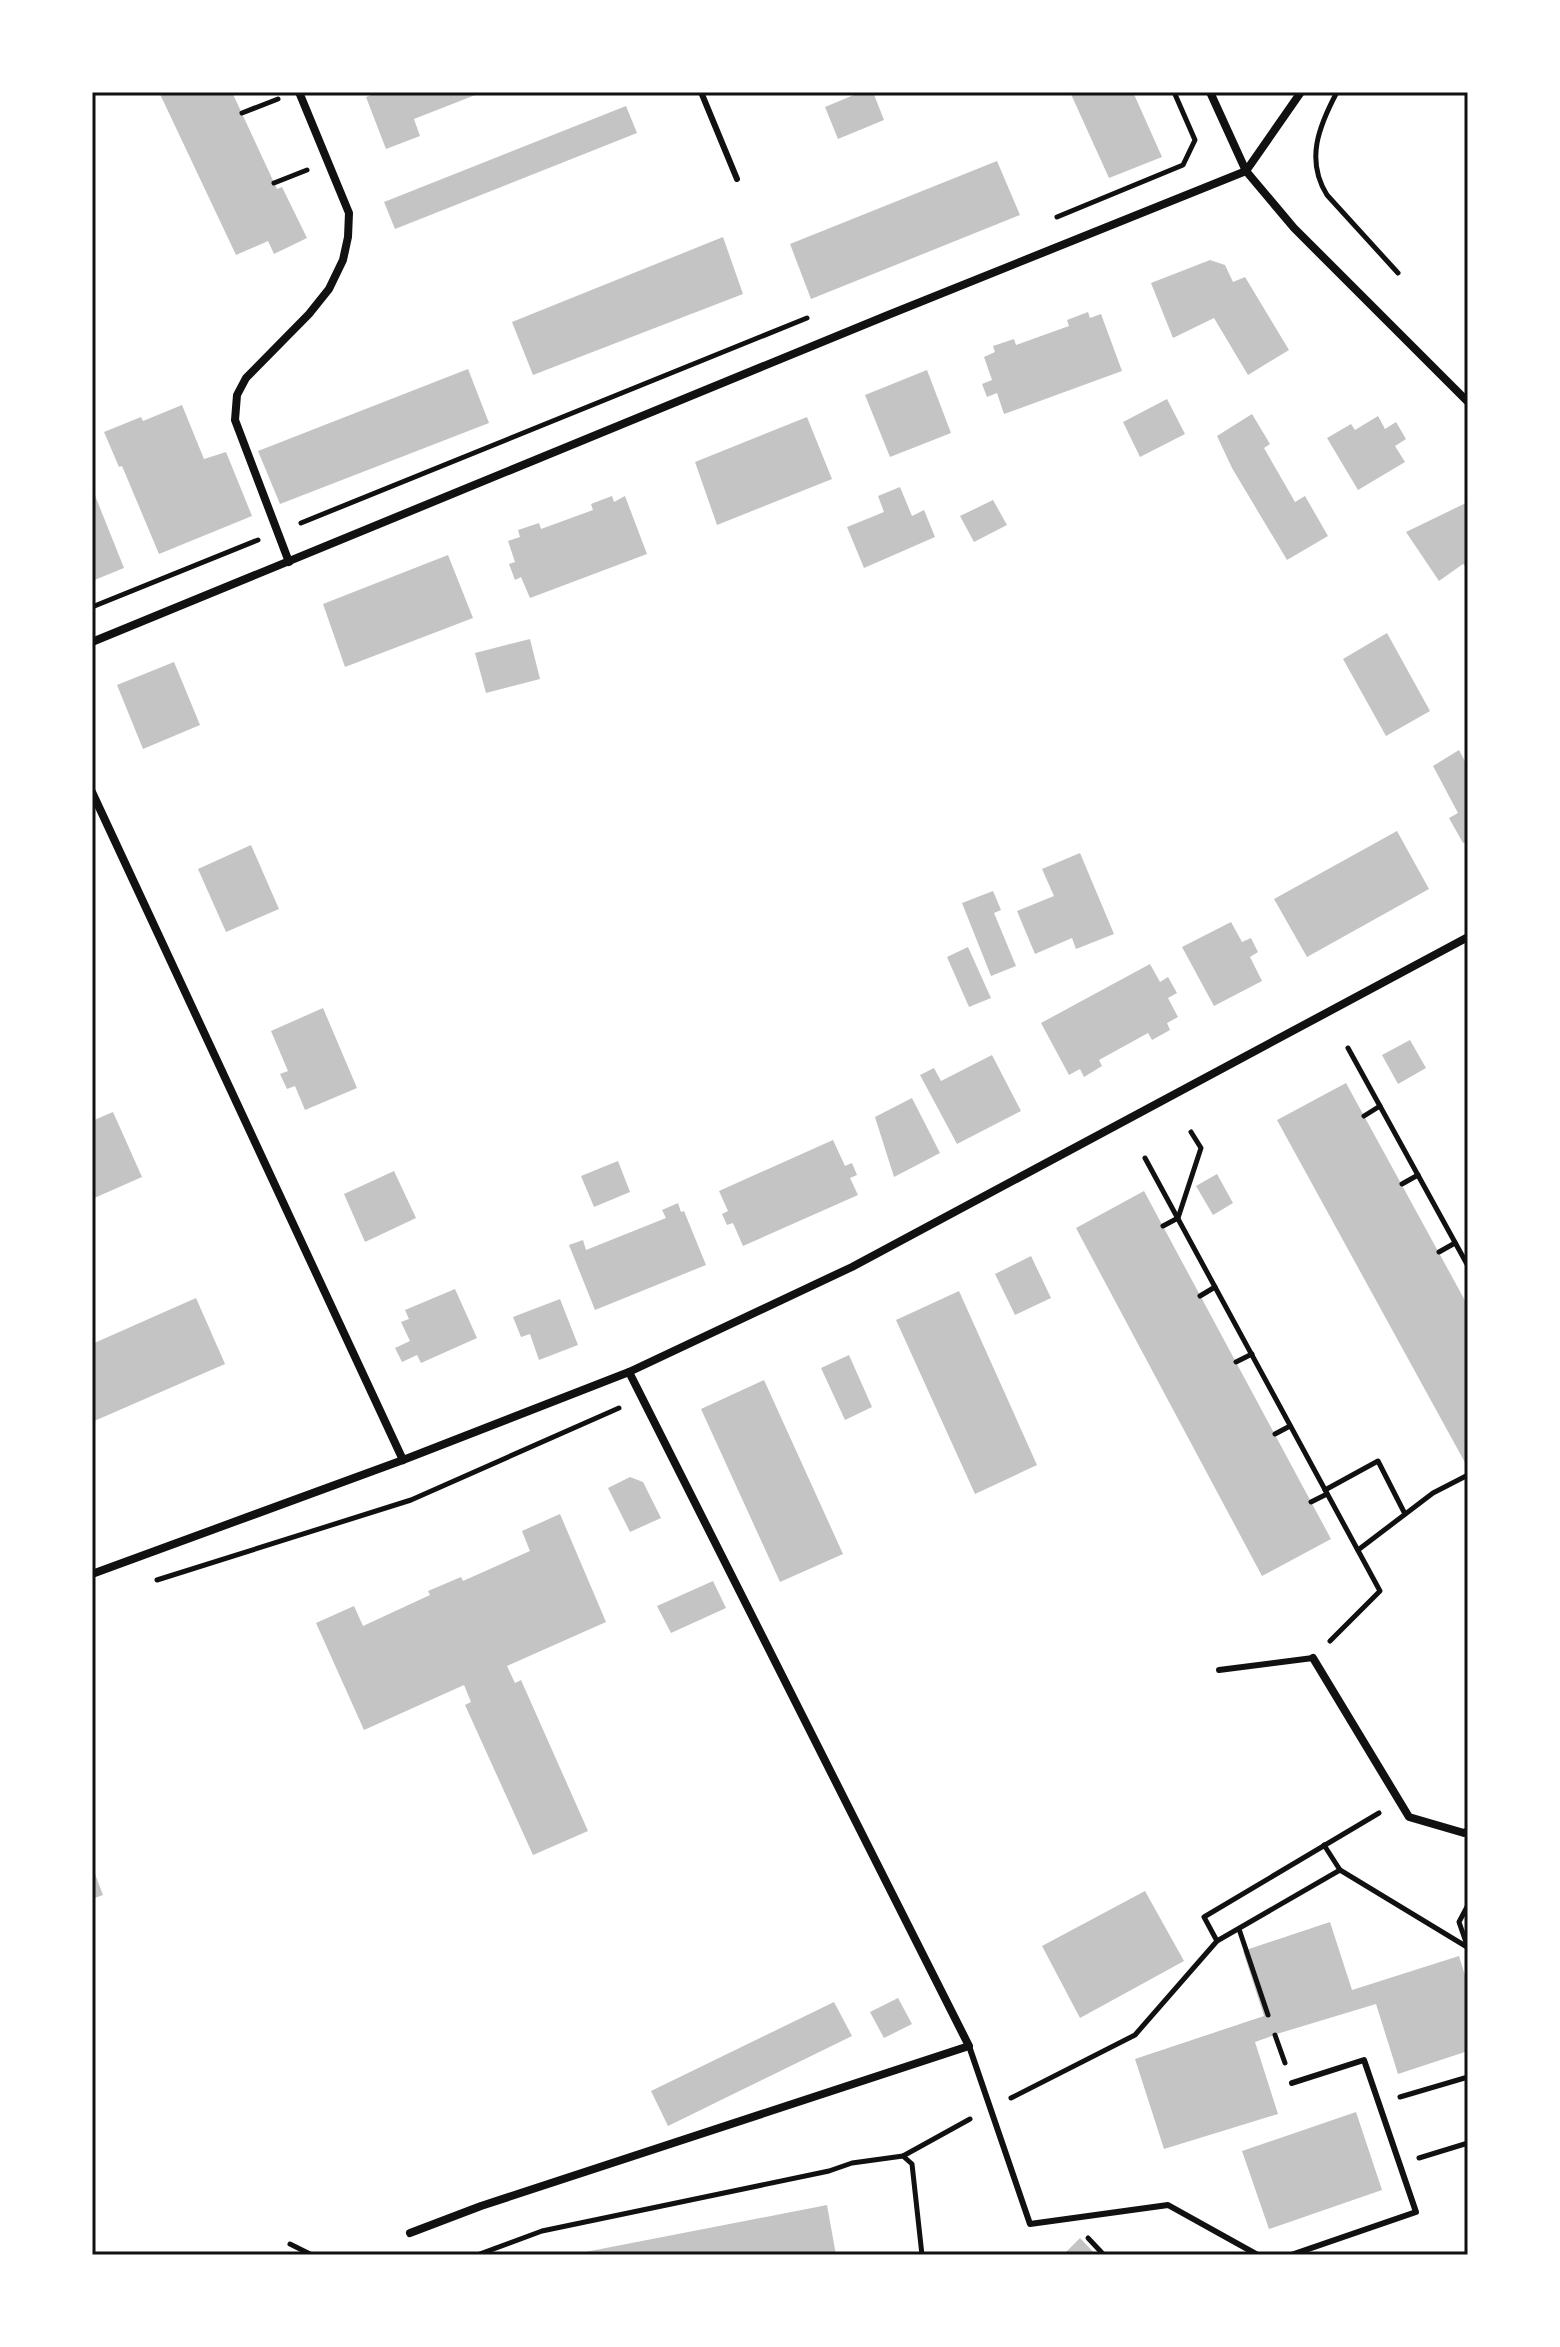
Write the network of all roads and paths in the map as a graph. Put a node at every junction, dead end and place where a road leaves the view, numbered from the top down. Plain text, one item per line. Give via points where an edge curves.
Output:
1 (299, 92) edge
2 (701, 92) edge
3 (1174, 92) edge
4 (1210, 92) edge
5 (1301, 92) edge
6 (1337, 92) edge
7 (281, 97) dead end
8 (242, 113) dead end
9 (328, 161) junction
10 (1246, 171) junction
11 (737, 179) dead end
12 (274, 183) dead end
13 (1052, 219) dead end
14 (1398, 273) dead end
15 (818, 313) dead end
16 (1468, 402) edge
17 (278, 532) junction
18 (289, 562) junction
19 (92, 607) edge
20 (92, 642) edge
21 (92, 792) edge
22 (1468, 937) edge
23 (1348, 1048) dead end
24 (1380, 1106) junction
25 (1364, 1116) dead end
26 (1191, 1132) dead end
27 (1145, 1158) dead end
28 (1418, 1175) junction
29 (1402, 1184) dead end
30 (1178, 1218) junction
31 (1163, 1226) dead end
32 (1455, 1243) junction
33 (1439, 1252) dead end
34 (1468, 1266) edge
35 (1215, 1287) junction
36 (1200, 1296) dead end
37 (1252, 1354) junction
38 (1236, 1362) dead end
39 (629, 1372) junction
40 (642, 1398) junction
41 (1290, 1426) junction
42 (1275, 1434) dead end
43 (403, 1460) junction
44 (1468, 1475) edge
45 (1326, 1492) junction
46 (1311, 1502) dead end
47 (1405, 1514) junction
48 (1358, 1550) junction
49 (92, 1574) edge
50 (153, 1581) dead end
51 (1313, 1658) junction
52 (1219, 1670) dead end
53 (1399, 1801) junction
54 (1468, 1831) edge
55 (1324, 1845) junction
56 (1340, 1870) junction
57 (1468, 1905) edge
58 (1239, 1929) junction
59 (1217, 1941) junction
60 (1468, 1948) edge
61 (1268, 2015) dead end
62 (969, 2046) junction
63 (1468, 2077) edge
64 (1292, 2083) dead end
65 (1378, 2103) junction
66 (991, 2108) junction
67 (1468, 2143) edge
68 (903, 2156) junction
69 (1399, 2164) junction
70 (410, 2233) dead end
71 (290, 2244) dead end
72 (312, 2255) edge
73 (477, 2255) edge
74 (922, 2255) edge
75 (1258, 2255) edge
76 (1291, 2255) edge

1 - 9 street
2 - 11 lane
3 - 13 path via 1195,140 1183,165
4 - 10 street
5 - 10 street
6 - 14 path via 1315,146 1318,181
7 - 8 path
9 - 12 path
9 - 17 street via 349,213 343,260 329,289 246,378 237,395 235,420
10 - 16 street via 1294,228
10 - 18 street
15 - 17 path
17 - 18 street
17 - 19 path
18 - 20 street
21 - 43 street
22 - 39 street via 852,1267
23 - 24 path
24 - 25 path
24 - 28 path
26 - 30 path via 1201,1148
27 - 30 path
28 - 29 path
28 - 32 path
30 - 31 path
30 - 35 path
32 - 33 path
32 - 34 path
35 - 36 path
35 - 37 path
37 - 38 path
37 - 41 path
39 - 40 street
39 - 43 street
40 - 50 path via 411,1500
40 - 62 street
41 - 42 path
41 - 45 path
43 - 49 street
44 - 47 path
45 - 46 path
45 - 47 path via 1378,1461
45 - 48 path
47 - 48 path
48 - 51 path via 1380,1591
51 - 52 lane
51 - 53 street
53 - 54 street via 1409,1817
53 - 55 path
55 - 56 path
55 - 59 path via 1204,1917
56 - 58 path
56 - 60 path
57 - 60 path via 1459,1922
58 - 59 path
58 - 61 path
59 - 66 path via 1135,2035
62 - 66 lane
62 - 70 street
63 - 65 path
64 - 65 lane via 1364,2060
65 - 69 lane
66 - 68 path
66 - 75 lane via 1030,2224 1168,2205
67 - 69 path
68 - 73 path via 542,2231
68 - 74 path via 912,2164
69 - 76 lane via 1416,2212
71 - 72 path

